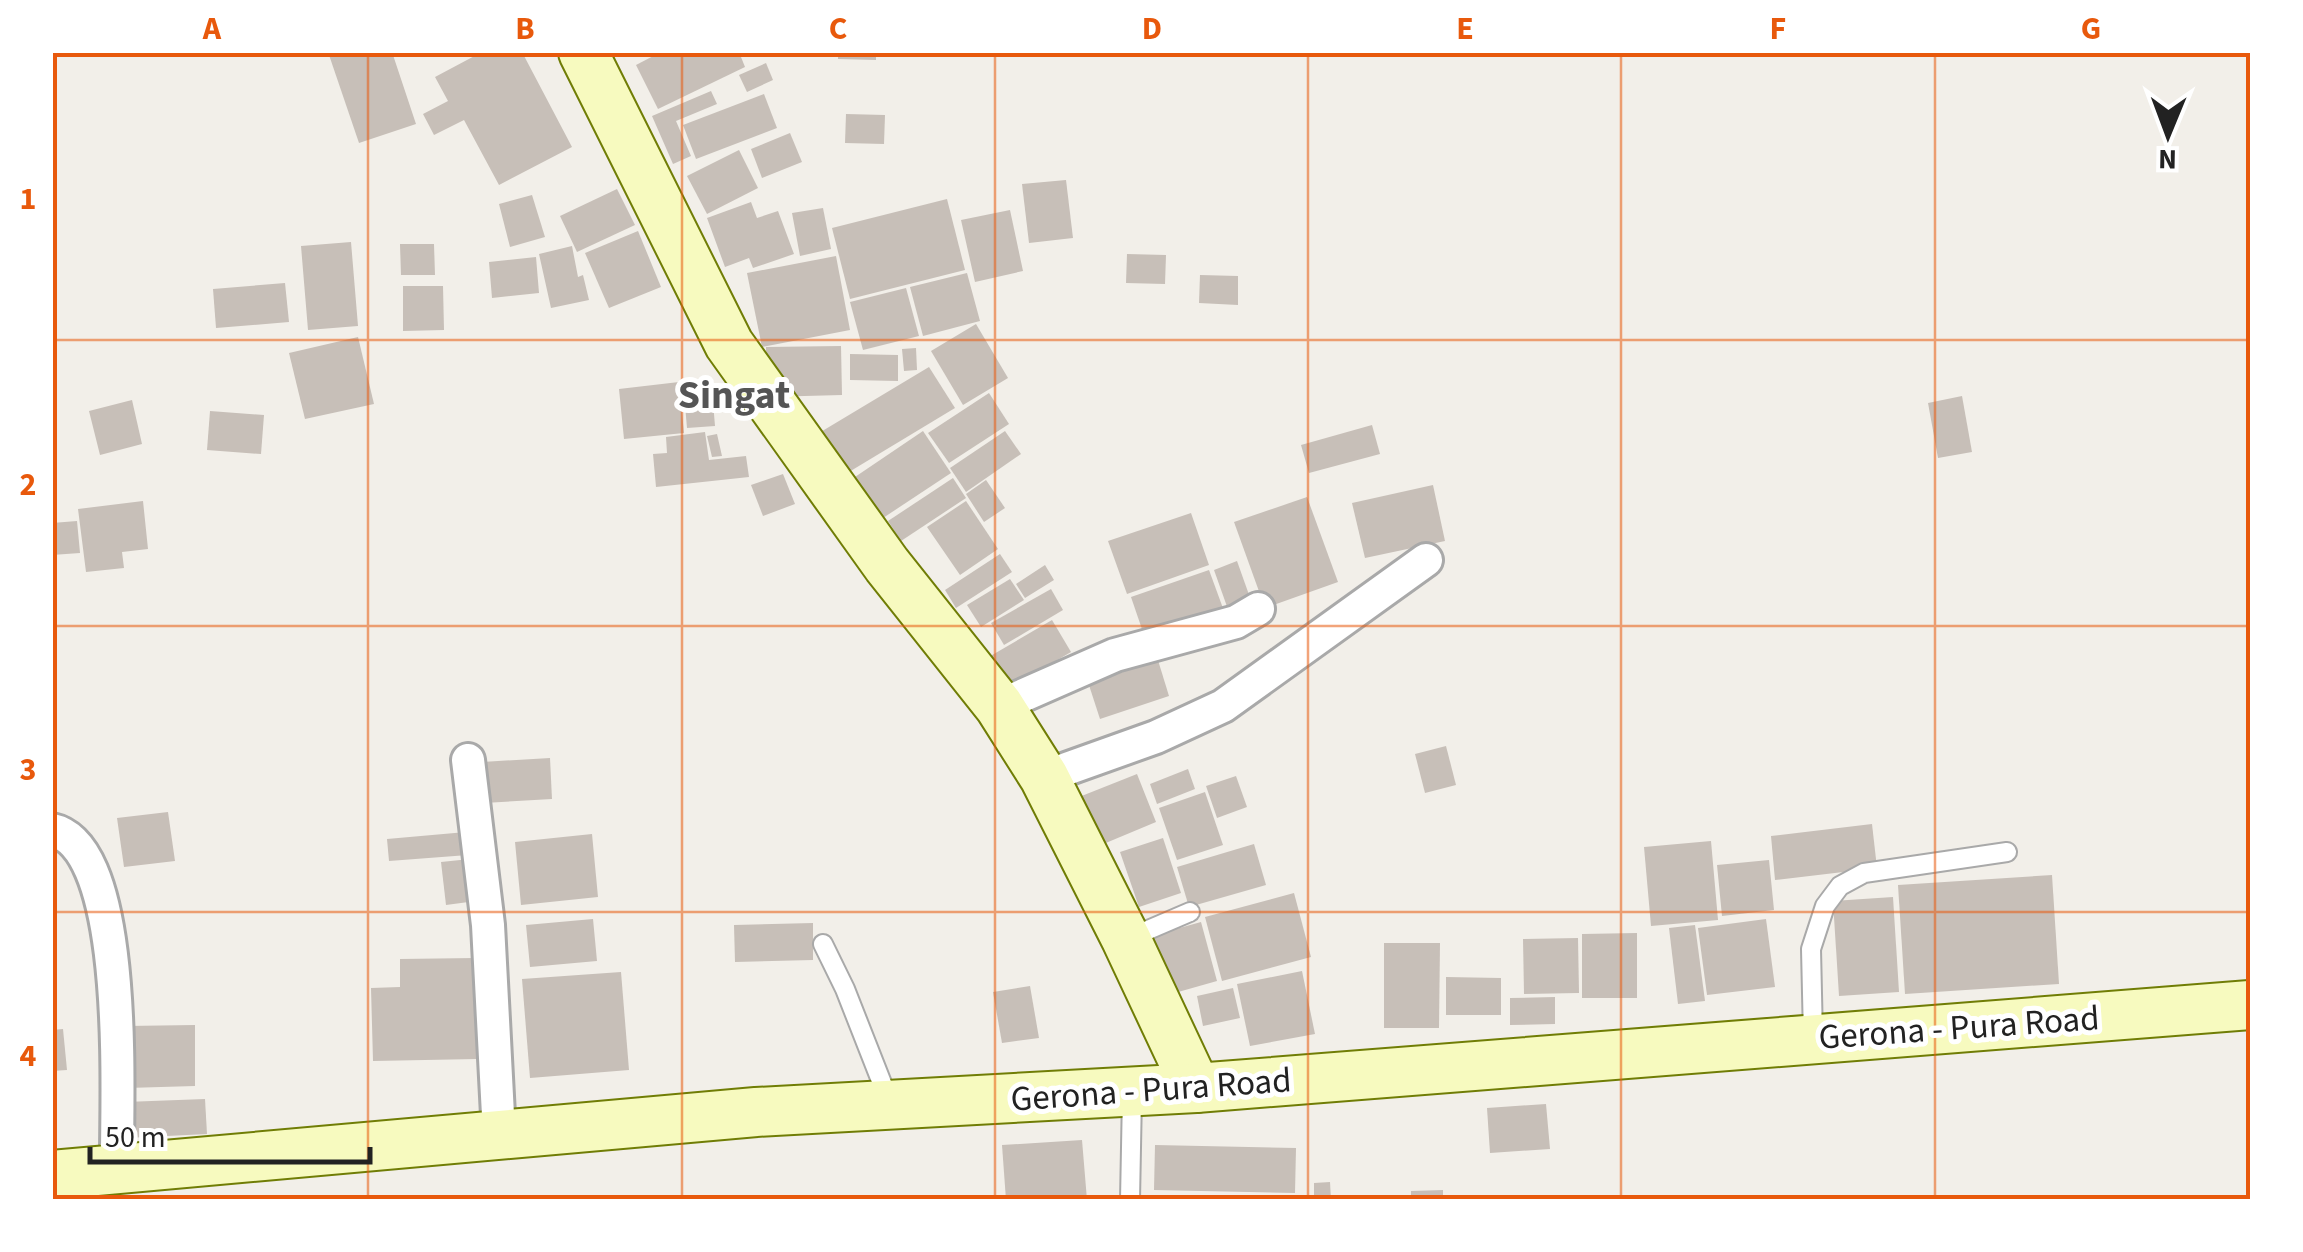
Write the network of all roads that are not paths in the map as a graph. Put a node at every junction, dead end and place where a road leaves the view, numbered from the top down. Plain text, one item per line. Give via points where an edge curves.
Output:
1 (582, 52) edge
2 (1426, 560) dead end
3 (1258, 609) dead end
4 (999, 706) junction
5 (468, 760) dead end
6 (1044, 778) junction
7 (52, 830) edge
8 (2006, 852) dead end
9 (1190, 912) dead end
10 (1126, 940) junction
11 (823, 944) dead end
12 (2250, 1005) edge
13 (1814, 1039) junction
14 (1196, 1088) junction
15 (1132, 1092) junction
16 (891, 1106) junction
17 (499, 1134) junction
18 (117, 1169) junction
19 (52, 1175) edge
20 (1130, 1200) edge

1 - 4 main road via 729,344
2 - 6 street via 1223,706
3 - 4 street via 1236,622 1115,655
4 - 6 main road
5 - 17 street via 488,924
6 - 10 main road
7 - 18 street via 74,839 87,858 105,915 115,980
8 - 13 lane via 1864,873 1840,886 1825,906 1812,949
9 - 10 lane
10 - 14 main road
11 - 16 lane
12 - 13 main road, Gerona - Pura Road
13 - 14 main road, Gerona - Pura Road
14 - 15 main road, Gerona - Pura Road
15 - 16 main road, Gerona - Pura Road
15 - 20 lane
16 - 17 main road, Gerona - Pura Road
17 - 18 main road, Gerona - Pura Road
18 - 19 main road, Gerona - Pura Road

